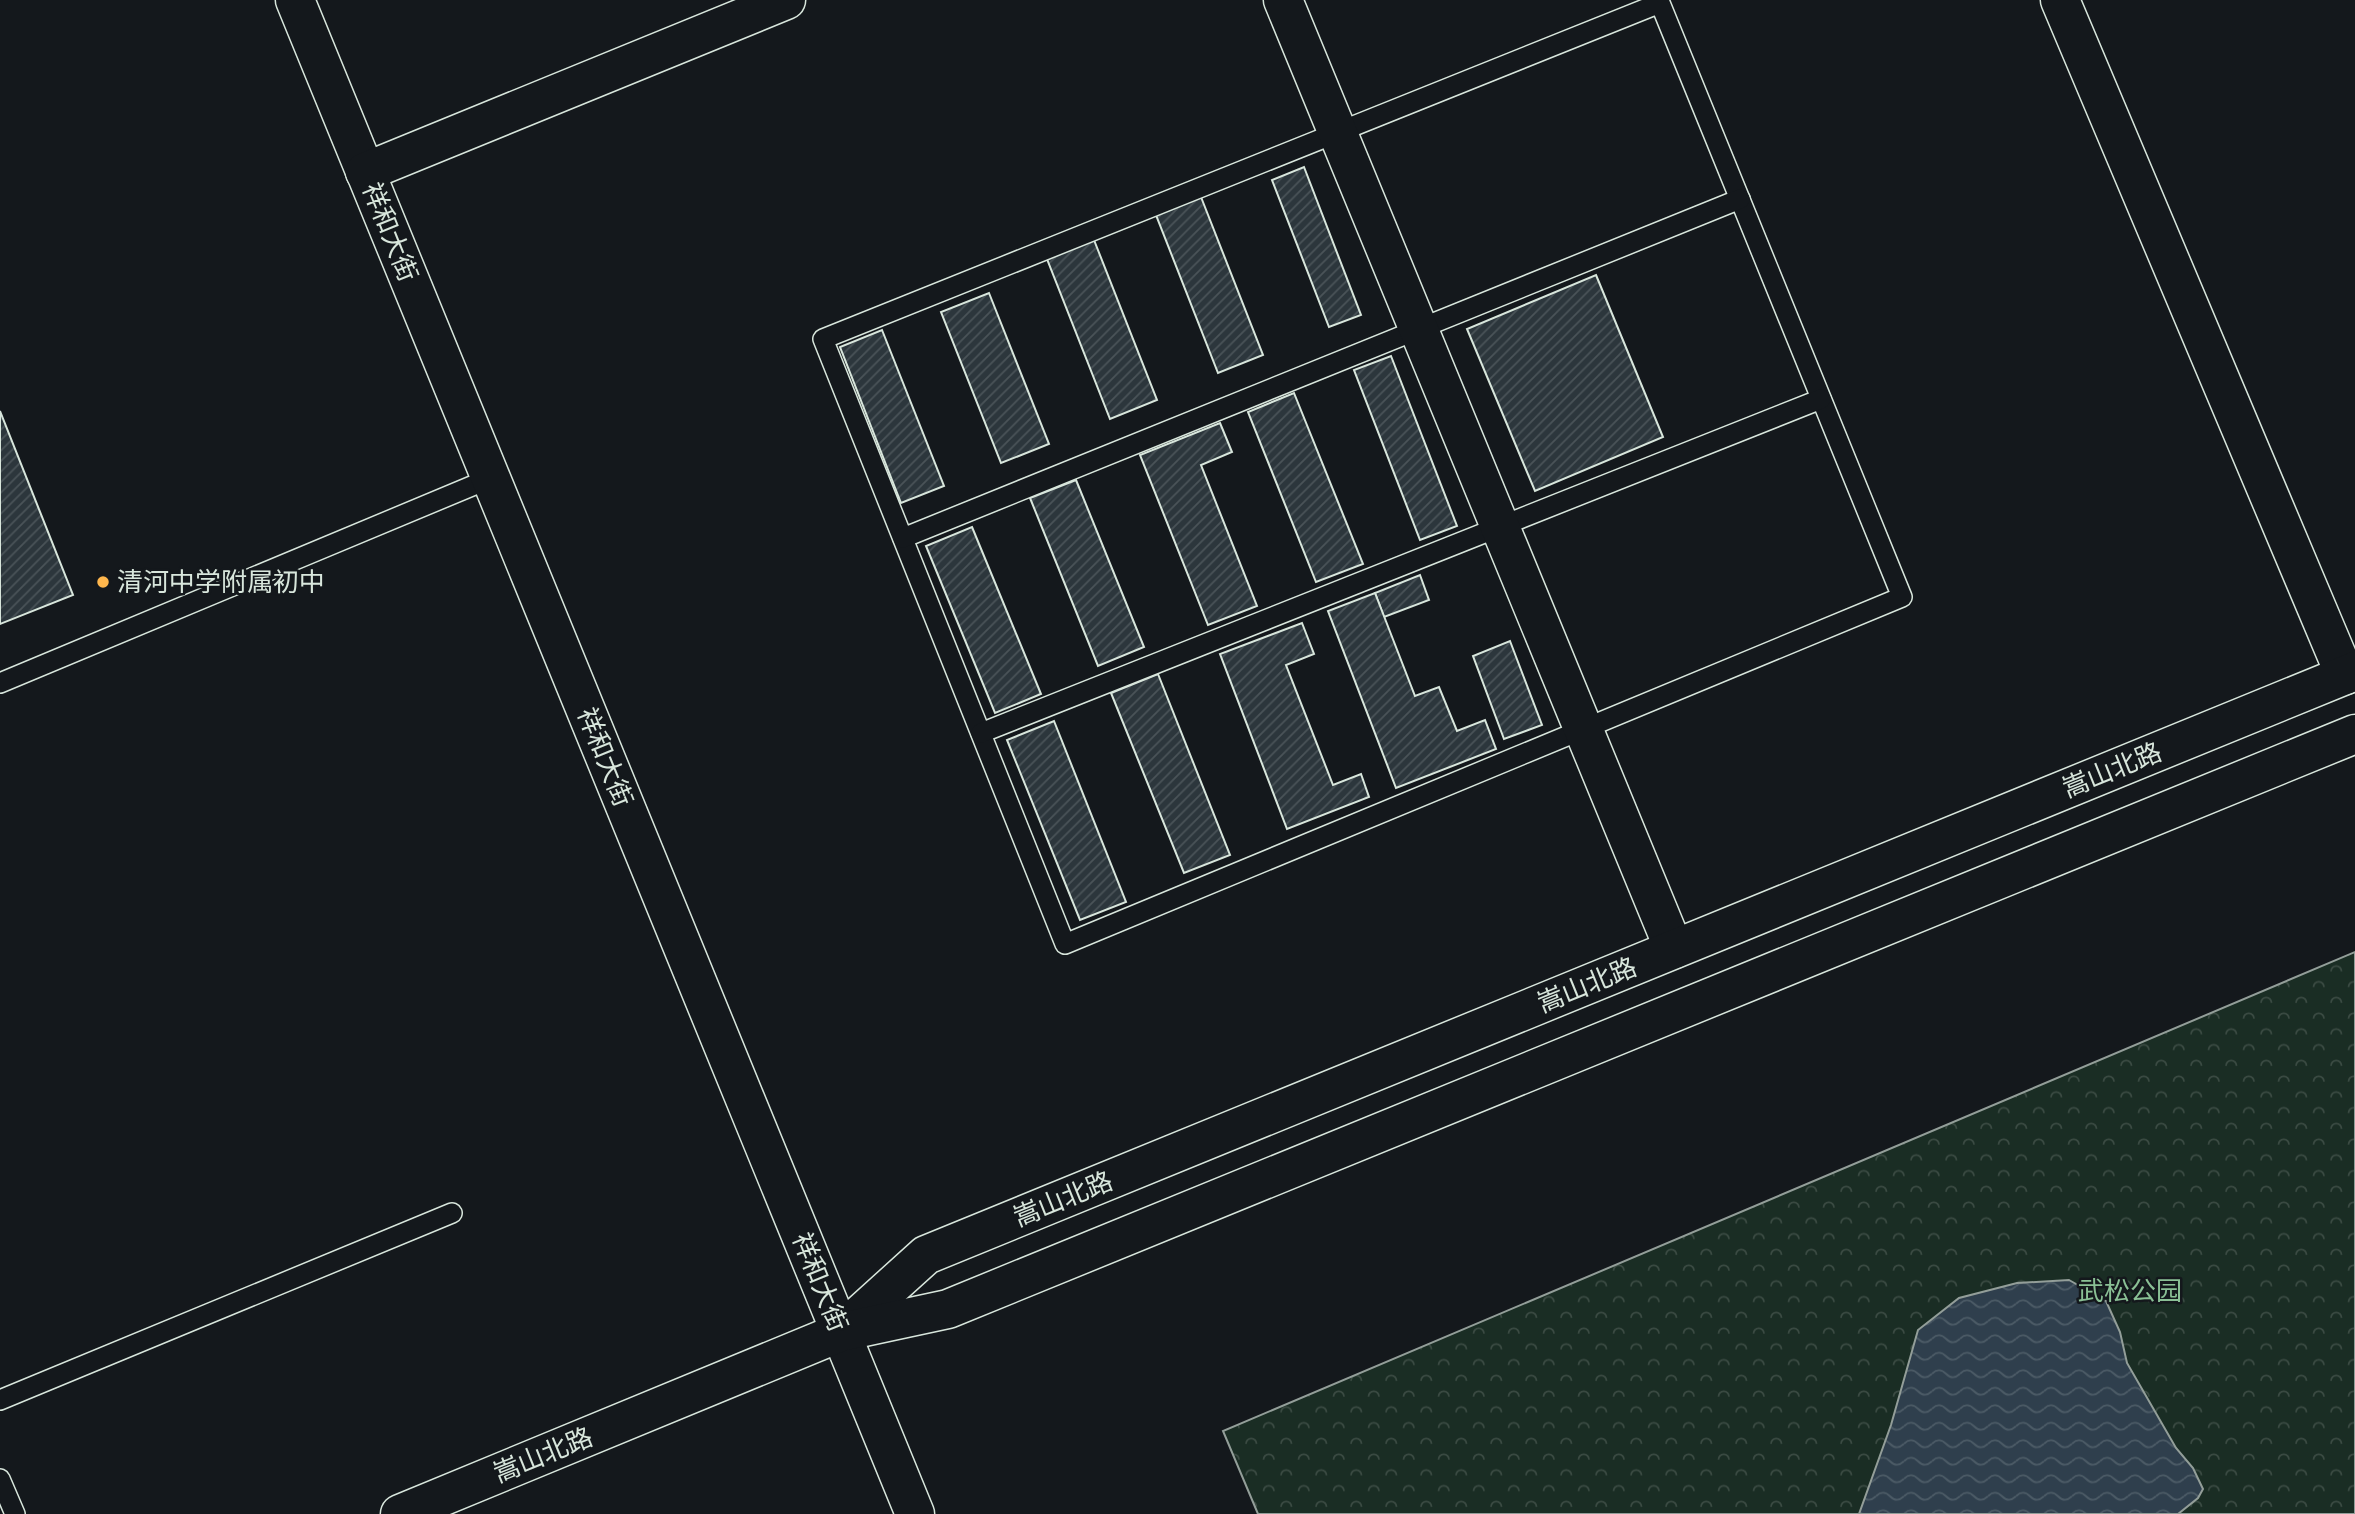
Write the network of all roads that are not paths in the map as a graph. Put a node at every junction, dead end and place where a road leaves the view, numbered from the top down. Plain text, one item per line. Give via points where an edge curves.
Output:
1 (295, 0) edge
2 (786, 0) edge
3 (1283, 0) edge
4 (2060, 0) edge
5 (1338, 132) junction
6 (365, 172) junction
7 (1740, 199) junction
8 (1419, 328) junction
9 (1821, 399) junction
10 (491, 478) junction
11 (1500, 527) junction
12 (903, 538) junction
13 (2350, 673) edge
14 (0, 682) edge
15 (1584, 730) junction
16 (981, 733) junction
17 (2355, 734) edge
18 (1674, 949) junction
19 (452, 1213) dead end
20 (841, 1332) junction
21 (0, 1400) edge
22 (0, 1479) edge
23 (15, 1514) edge
24 (400, 1514) edge
25 (915, 1514) edge

1 - 6 street, 祥和大街
2 - 6 street
3 - 5 street
4 - 13 street
5 - 7 lane via 1660,3
5 - 8 street
5 - 12 lane via 823,339
6 - 10 street, 祥和大街
7 - 8 lane
7 - 9 lane
8 - 11 street
8 - 12 lane
9 - 11 lane
9 - 15 lane via 1902,597
10 - 14 lane
10 - 20 street, 祥和大街
11 - 15 street
11 - 16 lane
12 - 16 lane
13 - 18 street, 嵩山北路
15 - 16 lane via 1065,943
15 - 18 street
17 - 20 street, 嵩山北路 via 948,1309
18 - 20 street, 嵩山北路 via 926,1255
19 - 21 lane
20 - 24 street, 嵩山北路
20 - 25 street, 祥和大街
22 - 23 lane

